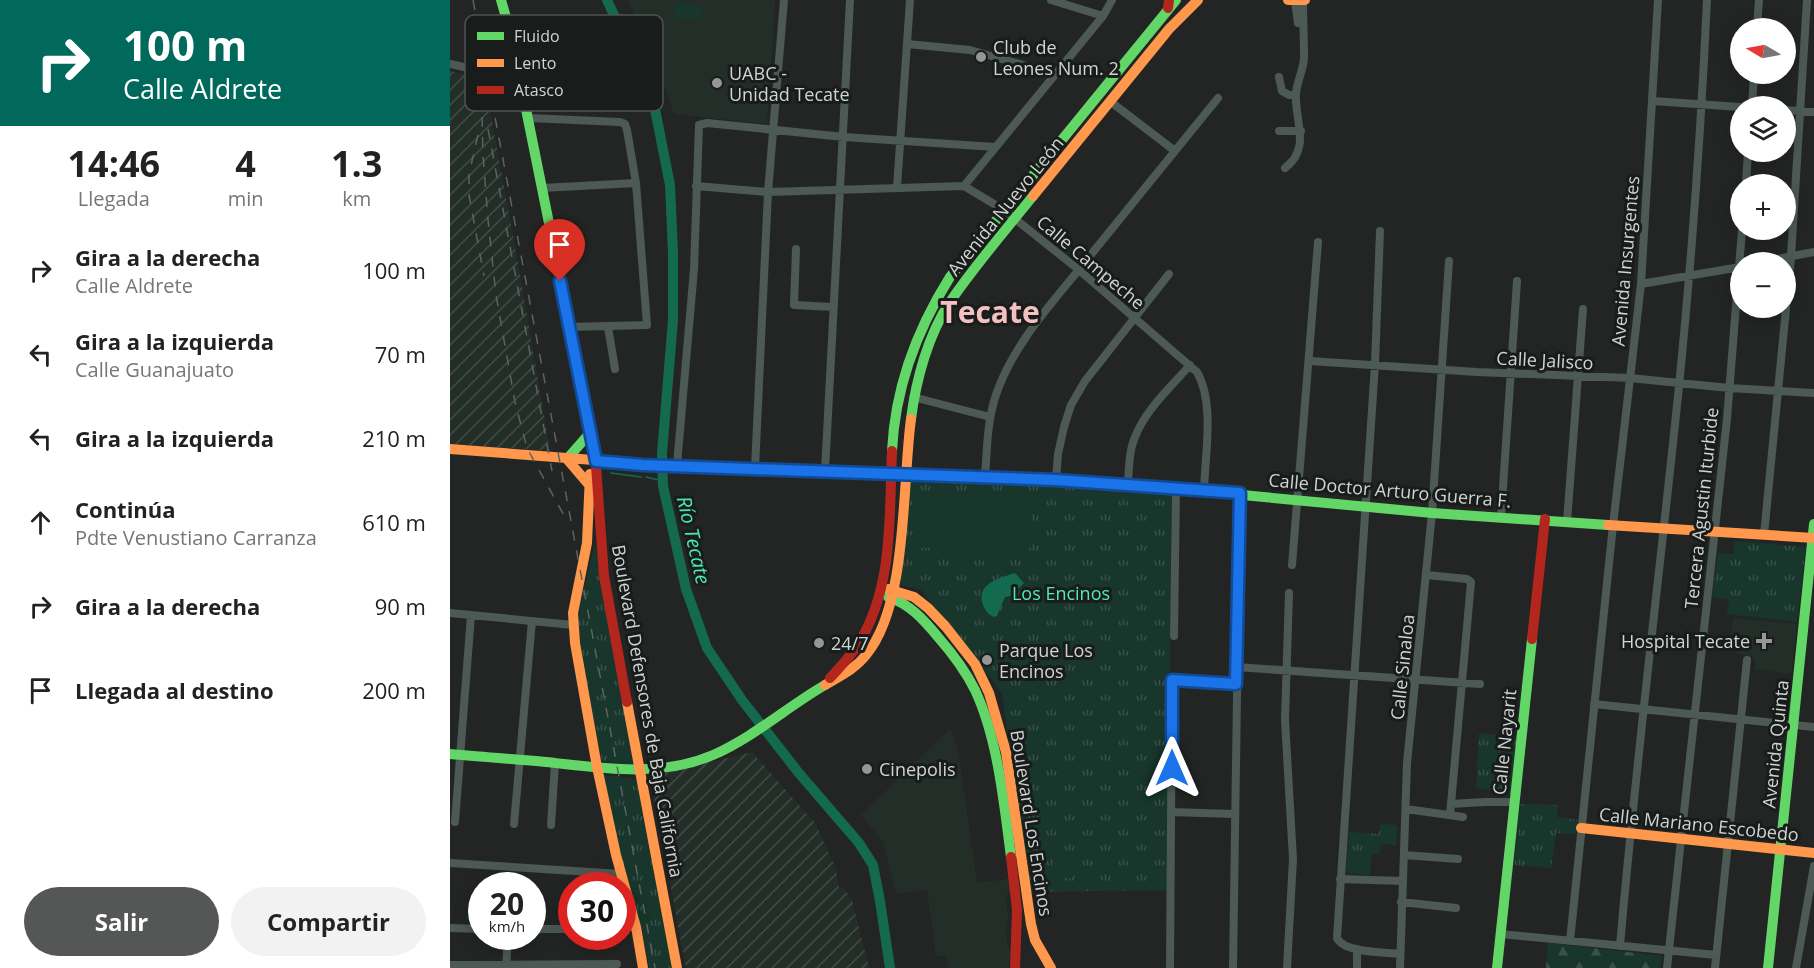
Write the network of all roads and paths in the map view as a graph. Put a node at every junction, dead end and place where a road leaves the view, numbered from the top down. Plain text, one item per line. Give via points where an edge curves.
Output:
1 (501, 0) edge
2 (784, 0) edge
3 (850, 0) edge
4 (910, 0) edge
5 (1051, 0) edge
6 (1112, 0) edge
7 (1198, 0) edge
8 (1288, 0) edge
9 (1304, 0) edge
10 (1658, 0) edge
11 (1707, 0) edge
12 (1759, 0) edge
13 (1807, 0) edge
14 (1295, 1) edge
15 (1171, 3) edge
16 (505, 15) edge
17 (1103, 16) junction
18 (1758, 18) edge
19 (907, 44) junction
20 (450, 64) edge
21 (1303, 66) junction
22 (465, 67) edge
23 (1055, 74) junction
24 (1279, 77) dead end
25 (1296, 95) junction
26 (1218, 98) dead end
27 (1653, 101) junction
28 (1111, 102) junction
29 (1702, 104) junction
30 (1730, 106) edge
31 (527, 111) edge
32 (1796, 111) edge
33 (1800, 111) junction
34 (1814, 112) edge
35 (528, 118) junction
36 (772, 130) junction
37 (1279, 131) dead end
38 (1301, 131) junction
39 (844, 137) junction
40 (900, 140) junction
41 (995, 147) junction
42 (1174, 151) junction
43 (1285, 168) dead end
44 (636, 183) junction
45 (696, 186) junction
46 (964, 186) junction
47 (897, 187) junction
48 (542, 188) junction
49 (840, 191) junction
50 (768, 192) junction
51 (1004, 210) junction
52 (1015, 218) junction
53 (1380, 231) dead end
54 (1318, 242) dead end
55 (796, 249) dead end
56 (1791, 252) edge
57 (1814, 252) edge
58 (1796, 256) edge
59 (1449, 261) dead end
60 (1730, 269) edge
61 (1079, 270) junction
62 (1169, 274) dead end
63 (1689, 277) junction
64 (1517, 281) dead end
65 (1641, 284) junction
66 (833, 307) junction
67 (1583, 309) dead end
68 (1134, 316) junction
69 (1735, 318) edge
70 (1785, 318) edge
71 (569, 327) junction
72 (608, 327) junction
73 (1310, 360) junction
74 (1375, 364) junction
75 (1190, 365) junction
76 (615, 369) dead end
77 (1442, 369) junction
78 (1512, 374) junction
79 (1578, 377) junction
80 (1630, 378) junction
81 (1680, 383) junction
82 (1729, 388) junction
83 (1778, 391) junction
84 (1814, 393) edge
85 (913, 397) junction
86 (990, 417) junction
87 (588, 423) junction
88 (588, 434) junction
89 (450, 449) edge
90 (567, 459) junction
91 (593, 461) junction
92 (621, 463) junction
93 (677, 465) junction
94 (756, 468) junction
95 (825, 471) junction
96 (891, 474) junction
97 (904, 475) junction
98 (985, 478) junction
99 (1056, 480) junction
100 (1128, 484) junction
101 (594, 486) junction
102 (1176, 488) junction
103 (1204, 490) junction
104 (1240, 493) junction
105 (1298, 499) junction
106 (1366, 506) junction
107 (1432, 513) junction
108 (1502, 517) junction
109 (1545, 519) junction
110 (1567, 522) junction
111 (1814, 524) edge
112 (1613, 525) junction
113 (1664, 527) junction
114 (1713, 531) junction
115 (1764, 535) junction
116 (1813, 538) edge
117 (1292, 565) dead end
118 (1427, 575) junction
119 (881, 591) junction
120 (1289, 593) dead end
121 (893, 594) junction
122 (450, 612) edge
123 (471, 615) junction
124 (532, 621) junction
125 (573, 626) junction
126 (1174, 636) dead end
127 (1747, 660) dead end
128 (1236, 666) junction
129 (1288, 669) junction
130 (1354, 675) junction
131 (1417, 679) junction
132 (1461, 683) junction
133 (1236, 684) junction
134 (1480, 684) dead end
135 (824, 685) junction
136 (1594, 704) junction
137 (1644, 710) junction
138 (1694, 716) junction
139 (1741, 719) junction
140 (1794, 725) junction
141 (1814, 727) edge
142 (455, 754) edge
143 (520, 759) junction
144 (555, 763) junction
145 (597, 768) junction
146 (1003, 769) junction
147 (640, 771) junction
148 (1515, 802) junction
149 (1451, 804) junction
150 (1406, 809) junction
151 (1172, 812) junction
152 (1234, 814) junction
153 (1450, 815) junction
154 (1463, 817) dead end
155 (455, 822) dead end
156 (514, 824) dead end
157 (550, 825) dead end
158 (1581, 828) junction
159 (1629, 833) junction
160 (1680, 839) junction
161 (1729, 844) junction
162 (1780, 850) junction
163 (1814, 854) edge
164 (1404, 855) junction
165 (1458, 859) dead end
166 (450, 863) edge
167 (1814, 866) edge
168 (590, 872) edge
169 (621, 872) edge
170 (1340, 879) junction
171 (1402, 881) junction
172 (1812, 894) edge
173 (1401, 902) junction
174 (1456, 908) dead end
175 (636, 927) edge
176 (450, 928) edge
177 (468, 928) edge
178 (1500, 934) junction
179 (1570, 941) junction
180 (1620, 946) junction
181 (1357, 949) junction
182 (507, 950) edge
183 (1668, 950) junction
184 (1400, 954) junction
185 (1716, 955) junction
186 (616, 964) dead end
187 (450, 965) edge
188 (506, 967) edge
189 (643, 968) edge
190 (677, 968) edge
191 (1015, 968) edge
192 (1051, 968) edge
193 (1170, 968) edge
194 (1233, 968) edge
195 (1287, 968) edge
196 (1357, 968) edge
197 (1400, 968) edge
198 (1497, 968) edge
199 (1666, 968) edge
200 (1715, 968) edge
201 (1768, 968) edge
202 (1796, 968) edge

1 - 16 main road, Boulevard Defensores de Baja California
2 - 36 street
3 - 39 street
4 - 19 street
5 - 17 street
6 - 17 street
7 - 28 main road, Avenida Nuevo León via 1169,29
8 - 14 main road
9 - 14 main road
9 - 21 street
10 - 27 street, Avenida Insurgentes
11 - 29 street
12 - 18 street
13 - 33 street
14 - 21 street
15 - 51 main road, Avenida Nuevo León
17 - 23 street
19 - 23 street via 970,50
19 - 40 street
20 - 22 street
21 - 25 street
23 - 41 street
24 - 25 street via 1282,91
25 - 38 street
26 - 42 street
27 - 29 street
27 - 65 street, Avenida Insurgentes
28 - 42 street
28 - 52 main road, Avenida Nuevo León
29 - 30 street
29 - 63 street
31 - 35 main road, Boulevard Defensores de Baja California
32 - 33 street
33 - 34 street
33 - 56 street
35 - 44 street via 625,124
35 - 48 main road, Boulevard Defensores de Baja California
36 - 39 street
36 - 45 street via 699,125
36 - 50 street
37 - 38 street
38 - 43 street via 1298,151
39 - 40 street
39 - 49 street
40 - 41 street
40 - 47 street
41 - 46 street
42 - 61 street
44 - 48 street
44 - 72 street via 647,323
45 - 50 street
45 - 93 street via 694,269
46 - 47 street
46 - 51 street, Calle Campeche
47 - 49 street
48 - 71 main road, Boulevard Defensores de Baja California
49 - 50 street
49 - 66 street
50 - 94 street
51 - 52 street, Calle Campeche
51 - 96 main road, Avenida Nuevo León via 950,277 914,344 894,418
52 - 61 street, Calle Campeche
52 - 85 main road, Avenida Nuevo León via 940,317
53 - 74 street
54 - 73 street
55 - 66 street via 794,305
57 - 58 street
59 - 77 street, Calle Sinaloa
60 - 63 street
61 - 68 street, Calle Campeche
61 - 86 street via 1018,349 999,386
62 - 68 street
63 - 65 street
63 - 81 street
64 - 78 street
65 - 80 street, Avenida Insurgentes
66 - 95 street
67 - 79 street
68 - 75 street, Calle Campeche
68 - 99 street via 1071,405
69 - 82 street, Tercera Agustin Iturbide
70 - 83 street
71 - 72 street
71 - 87 main road, Boulevard Defensores de Baja California
72 - 76 street
73 - 74 street, Calle Jalisco
73 - 105 street
74 - 77 street, Calle Jalisco
74 - 106 street
75 - 100 street via 1141,424 1134,438
75 - 103 street, Calle Campeche via 1203,382 1206,396
77 - 78 street, Calle Jalisco
77 - 107 street, Calle Sinaloa
78 - 79 street, Calle Jalisco
78 - 108 street
79 - 80 street, Calle Jalisco
79 - 110 street
80 - 81 street, Calle Jalisco
80 - 112 street, Avenida Insurgentes
81 - 82 street, Calle Jalisco
81 - 113 street
82 - 83 street, Calle Jalisco
82 - 114 street, Tercera Agustin Iturbide
83 - 84 street, Calle Jalisco
83 - 115 street
85 - 86 street
85 - 97 main road, Avenida Nuevo León
86 - 98 street
87 - 88 main road, Boulevard Defensores de Baja California
87 - 91 main road, Boulevard Defensores de Baja California
88 - 90 main road
88 - 91 main road, Boulevard Defensores de Baja California
89 - 90 main road, Calle Doctor Arturo Guerra F.
90 - 91 main road, Calle Doctor Arturo Guerra F.
90 - 101 main road
91 - 92 main road, Calle Doctor Arturo Guerra F.
91 - 101 main road, Boulevard Defensores de Baja California
92 - 93 main road, Calle Doctor Arturo Guerra F.
92 - 101 main road
93 - 94 main road, Calle Doctor Arturo Guerra F.
94 - 95 main road, Calle Doctor Arturo Guerra F.
95 - 96 main road, Calle Doctor Arturo Guerra F.
96 - 97 main road, Calle Doctor Arturo Guerra F.
96 - 119 main road, Avenida Nuevo León
97 - 98 main road, Calle Doctor Arturo Guerra F.
97 - 121 main road, Avenida Nuevo León
98 - 99 main road, Calle Doctor Arturo Guerra F.
99 - 100 main road, Calle Doctor Arturo Guerra F.
100 - 102 main road, Calle Doctor Arturo Guerra F.
101 - 125 main road, Boulevard Defensores de Baja California
101 - 147 main road, Boulevard Defensores de Baja California via 604,576
102 - 103 main road, Calle Doctor Arturo Guerra F.
102 - 126 street
103 - 104 main road, Calle Doctor Arturo Guerra F.
104 - 105 main road, Calle Doctor Arturo Guerra F.
104 - 128 street
105 - 106 main road, Calle Doctor Arturo Guerra F.
105 - 117 street
106 - 107 main road, Calle Doctor Arturo Guerra F.
106 - 130 street
107 - 108 main road, Calle Doctor Arturo Guerra F.
107 - 118 street, Calle Sinaloa
108 - 109 main road, Calle Doctor Arturo Guerra F.
109 - 110 main road, Calle Doctor Arturo Guerra F.
109 - 148 main road, Calle Nayarit
110 - 112 main road, Calle Doctor Arturo Guerra F.
111 - 116 main road, Avenida Quinta
112 - 113 main road, Calle Doctor Arturo Guerra F.
112 - 136 street, Avenida Insurgentes
113 - 114 main road, Calle Doctor Arturo Guerra F.
113 - 137 street
114 - 115 main road, Calle Doctor Arturo Guerra F.
114 - 138 street, Tercera Agustin Iturbide
115 - 116 main road, Calle Doctor Arturo Guerra F.
116 - 140 main road, Avenida Quinta
118 - 131 street, Calle Sinaloa
118 - 132 street via 1467,579 1471,584
119 - 121 main road, Boulevard Los Encinos
119 - 135 main road, Avenida Nuevo León via 860,643
120 - 129 street
121 - 135 main road, Avenida Nuevo León via 883,627 868,653 850,670
121 - 146 main road, Boulevard Los Encinos via 914,597 928,608 975,664 996,712
122 - 123 street
123 - 124 street
123 - 142 street
124 - 125 street
124 - 143 street
125 - 145 main road, Boulevard Defensores de Baja California
127 - 139 street
128 - 129 street
128 - 133 street
129 - 130 street
129 - 195 street via 1285,720 1293,859
130 - 131 street
130 - 170 street
131 - 132 street
131 - 150 street, Calle Sinaloa
132 - 134 street
132 - 149 street
133 - 151 street via 1172,680
133 - 152 street
135 - 147 main road via 729,747 691,763
136 - 137 street
136 - 158 street, Avenida Insurgentes
137 - 138 street
137 - 159 street
138 - 139 street
138 - 160 street, Tercera Agustin Iturbide
139 - 140 street
139 - 161 street
140 - 141 street
140 - 162 main road, Avenida Quinta
142 - 143 main road
142 - 155 street
143 - 144 main road
143 - 156 street
144 - 145 main road
144 - 157 street
145 - 147 main road
145 - 169 main road, Boulevard Defensores de Baja California
146 - 191 main road, Boulevard Los Encinos via 1018,912
146 - 192 main road, Boulevard Los Encinos via 1031,924
147 - 190 main road, Boulevard Defensores de Baja California
148 - 149 street
148 - 178 main road, Calle Nayarit
149 - 153 street
150 - 153 street
150 - 164 street, Calle Sinaloa
151 - 152 street
151 - 193 street
152 - 194 street
153 - 154 street
158 - 159 main road, Calle Mariano Escobedo
158 - 179 street, Avenida Insurgentes
159 - 160 main road, Calle Mariano Escobedo
159 - 180 street
160 - 161 main road, Calle Mariano Escobedo
160 - 183 street, Tercera Agustin Iturbide
161 - 162 main road, Calle Mariano Escobedo
161 - 185 street
162 - 163 main road, Calle Mariano Escobedo
162 - 201 main road, Avenida Quinta
164 - 165 street
164 - 171 street, Calle Sinaloa
166 - 168 street
167 - 172 street
170 - 171 street
170 - 181 street via 1337,938 1342,945
171 - 173 street, Calle Sinaloa
172 - 202 street
173 - 174 street
173 - 184 street, Calle Sinaloa
175 - 189 main road, Boulevard Defensores de Baja California
176 - 177 street
178 - 179 street
178 - 198 main road, Calle Nayarit
179 - 180 street
180 - 183 street
181 - 184 street
181 - 196 street
182 - 188 street
183 - 185 street
183 - 199 street, Tercera Agustin Iturbide
184 - 197 street, Calle Sinaloa
185 - 200 street
186 - 188 street
187 - 188 street

